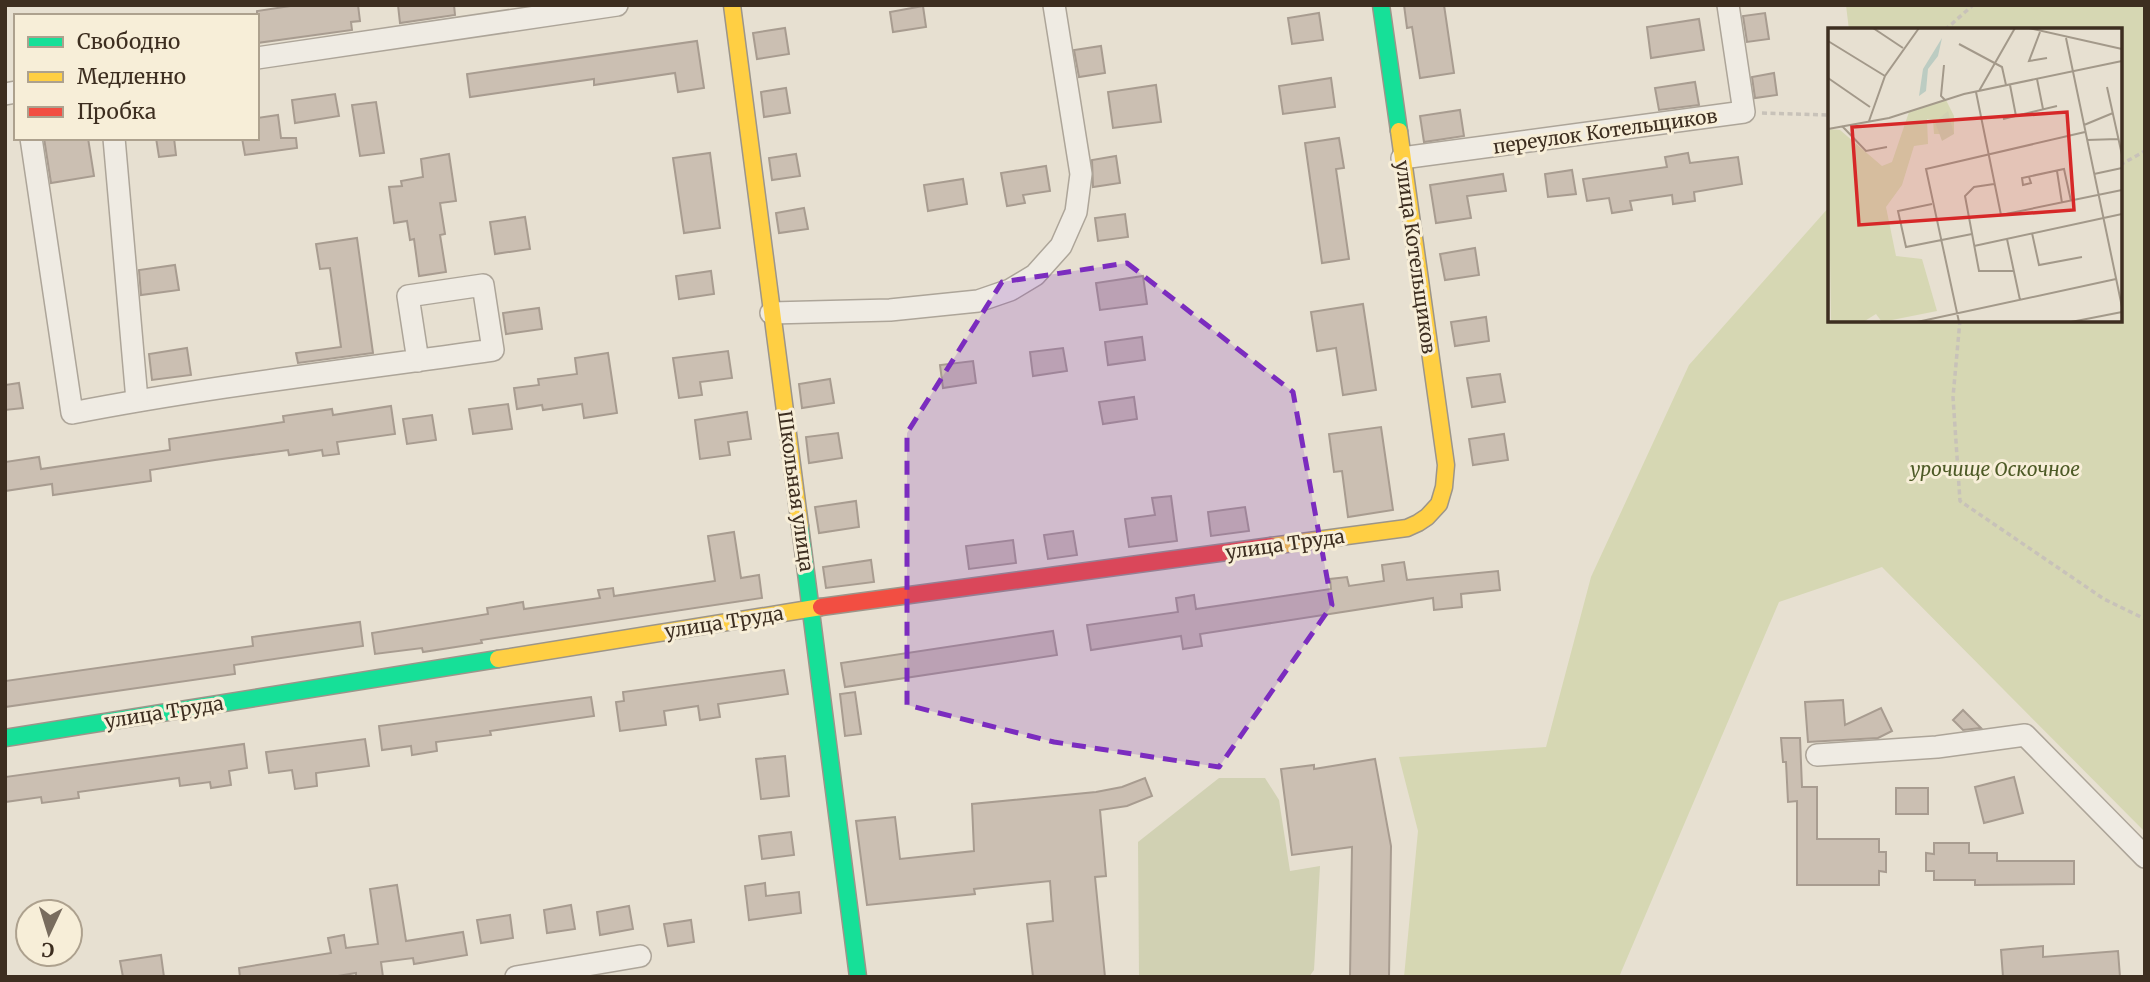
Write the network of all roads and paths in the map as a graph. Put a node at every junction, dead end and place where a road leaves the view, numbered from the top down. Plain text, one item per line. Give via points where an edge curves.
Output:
1 (617, 5) edge
2 (732, 5) edge
3 (1054, 5) edge
4 (1381, 5) edge
5 (1728, 5) edge
6 (1972, 5) edge
7 (1947, 28) edge
8 (259, 58) edge
9 (1744, 112) junction
10 (1828, 115) edge
11 (32, 140) edge
12 (114, 140) edge
13 (2145, 151) edge
14 (1402, 158) junction
15 (2122, 164) edge
16 (771, 313) junction
17 (1960, 322) edge
18 (418, 361) junction
19 (138, 400) junction
20 (1438, 507) joint
21 (812, 608) junction
22 (2145, 619) edge
23 (5, 738) edge
24 (1816, 755) dead end
25 (2145, 857) edge
26 (640, 956) dead end
27 (516, 977) edge
28 (858, 977) edge

1 - 8 street
2 - 16 street, Школьная улица
3 - 16 street via 1081,174 1076,212 1060,246 1035,275 978,301 890,310
4 - 14 street, улица Котельщиков
5 - 9 street, переулок Котельщиков
6 - 7 path
9 - 10 path
9 - 14 street, переулок Котельщиков
11 - 19 street via 72,413
12 - 19 street
13 - 15 path
14 - 20 street, улица Котельщиков via 1446,465 1445,490
16 - 21 street, Школьная улица
17 - 22 path via 1953,397 1960,500 2104,599
18 - 18 street via 493,350 483,285 408,296
18 - 19 street
20 - 21 street, улица Труда via 1425,521 1407,528
21 - 23 street, улица Труда
21 - 28 street, Школьная улица
24 - 25 street via 1937,747 2025,735
26 - 27 street

